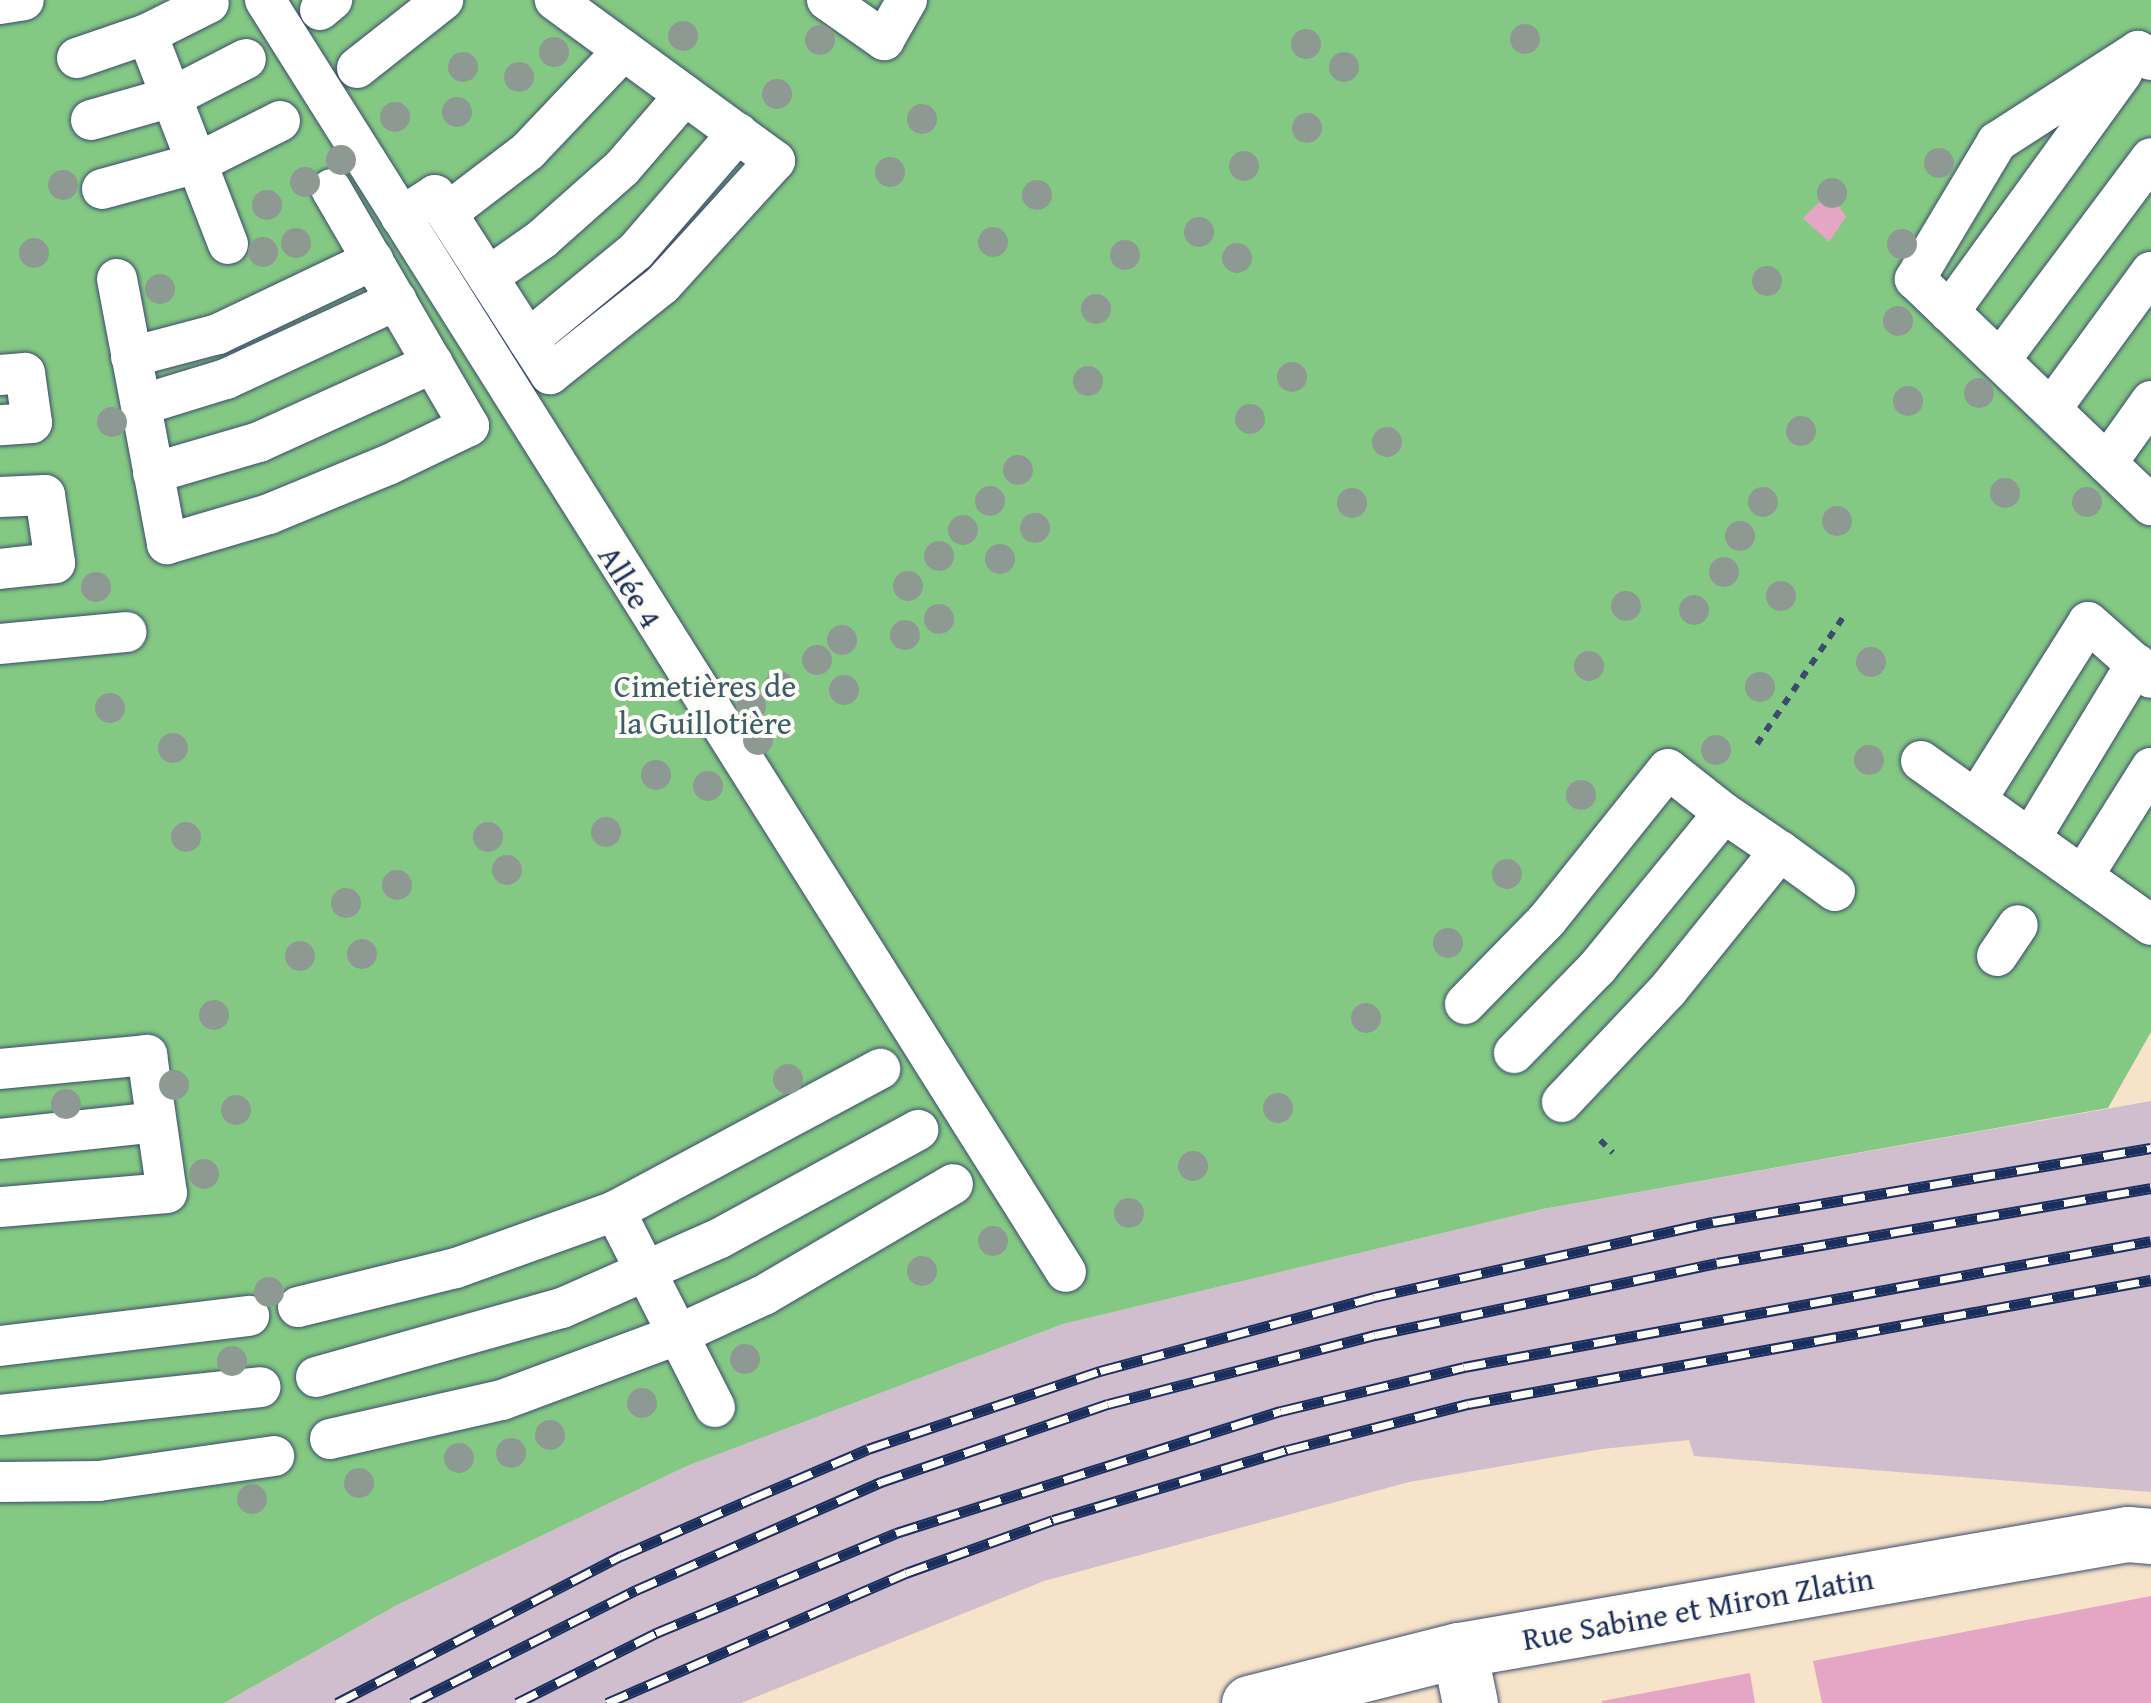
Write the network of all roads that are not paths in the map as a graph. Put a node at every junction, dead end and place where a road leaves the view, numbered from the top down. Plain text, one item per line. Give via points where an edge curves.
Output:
1 (24, 0) edge
2 (265, 0) edge
3 (443, 0) edge
4 (555, 0) edge
5 (827, 0) edge
6 (907, 0) edge
7 (209, 2) dead end
8 (0, 4) edge
9 (147, 34) junction
10 (624, 50) junction
11 (2145, 56) edge
12 (76, 58) dead end
13 (246, 60) dead end
14 (357, 68) dead end
15 (685, 95) junction
16 (172, 97) junction
17 (91, 120) dead end
18 (280, 120) dead end
19 (2151, 158) edge
20 (198, 163) junction
21 (102, 188) dead end
22 (332, 189) dead end
23 (447, 213) junction
24 (401, 217) junction
25 (228, 244) dead end
26 (373, 260) junction
27 (2151, 272) edge
28 (488, 277) junction
29 (117, 279) dead end
30 (397, 300) junction
31 (1949, 312) junction
32 (131, 356) junction
33 (2000, 360) junction
34 (433, 363) junction
35 (0, 376) edge
36 (2151, 401) edge
37 (141, 405) junction
38 (2051, 409) junction
39 (0, 426) edge
40 (2108, 462) junction
41 (154, 473) junction
42 (0, 498) edge
43 (2151, 505) edge
44 (0, 569) edge
45 (126, 632) dead end
46 (0, 644) edge
47 (2144, 671) edge
48 (1921, 761) dead end
49 (2151, 768) edge
50 (1976, 800) junction
51 (1724, 813) junction
52 (2030, 839) junction
53 (1780, 851) junction
54 (2083, 876) junction
55 (1835, 891) dead end
56 (2145, 907) edge
57 (1465, 1004) dead end
58 (1514, 1052) dead end
59 (880, 1068) dead end
60 (0, 1069) edge
61 (1562, 1102) dead end
62 (156, 1122) junction
63 (918, 1130) dead end
64 (0, 1139) edge
65 (953, 1184) dead end
66 (0, 1207) edge
67 (615, 1212) junction
68 (1066, 1272) dead end
69 (646, 1273) junction
70 (298, 1307) dead end
71 (249, 1316) dead end
72 (676, 1335) junction
73 (0, 1346) edge
74 (316, 1377) dead end
75 (261, 1387) dead end
76 (715, 1407) dead end
77 (0, 1415) edge
78 (330, 1439) dead end
79 (274, 1456) dead end
80 (0, 1482) edge
81 (2151, 1536) edge
82 (1459, 1650) junction
83 (1249, 1703) edge
84 (1470, 1703) edge

1 - 8 lane
2 - 24 lane, Allée 4
3 - 14 lane
4 - 10 lane
5 - 6 lane via 884,40
7 - 9 lane
9 - 12 lane
9 - 16 lane
10 - 15 lane
10 - 23 lane via 528,151
11 - 31 lane
11 - 31 lane via 1997,142 1915,279
13 - 16 lane
15 - 28 lane via 622,168
15 - 28 lane via 738,133 636,251 528,340
16 - 17 lane
16 - 20 lane
18 - 20 lane
19 - 33 lane
20 - 21 lane
20 - 25 lane
22 - 26 lane
23 - 24 lane via 436,195
23 - 28 lane
24 - 68 lane, Allée 4
26 - 30 lane
26 - 32 lane via 218,334
27 - 38 lane
29 - 32 lane
30 - 34 lane
30 - 37 lane via 226,379
31 - 33 lane
32 - 37 lane
33 - 38 lane
34 - 41 lane via 259,442
34 - 41 lane via 470,426 269,514 167,544
35 - 39 lane via 25,373 32,424
36 - 40 lane
37 - 41 lane
38 - 40 lane
40 - 43 lane
42 - 44 lane via 45,495 56,564
45 - 46 lane
47 - 50 lane via 2088,622
47 - 52 lane
48 - 50 lane
49 - 54 lane
50 - 52 lane
51 - 53 lane
51 - 57 lane via 1668,769 1547,920
51 - 58 lane via 1597,968
52 - 54 lane
53 - 55 lane
53 - 61 lane via 1668,990
54 - 56 lane
59 - 67 lane
60 - 62 lane via 147,1055
62 - 64 lane
62 - 66 lane via 167,1194
63 - 69 lane
65 - 72 lane via 764,1295
67 - 69 lane
67 - 70 lane via 456,1268
69 - 72 lane
69 - 74 lane via 481,1334
71 - 73 lane
72 - 76 lane
72 - 78 lane via 502,1400
75 - 77 lane
79 - 80 lane via 99,1481
81 - 82 street, Rue Sabine et Miron Zlatin via 2128,1534
82 - 83 street, Rue Sabine et Miron Zlatin
82 - 84 street

